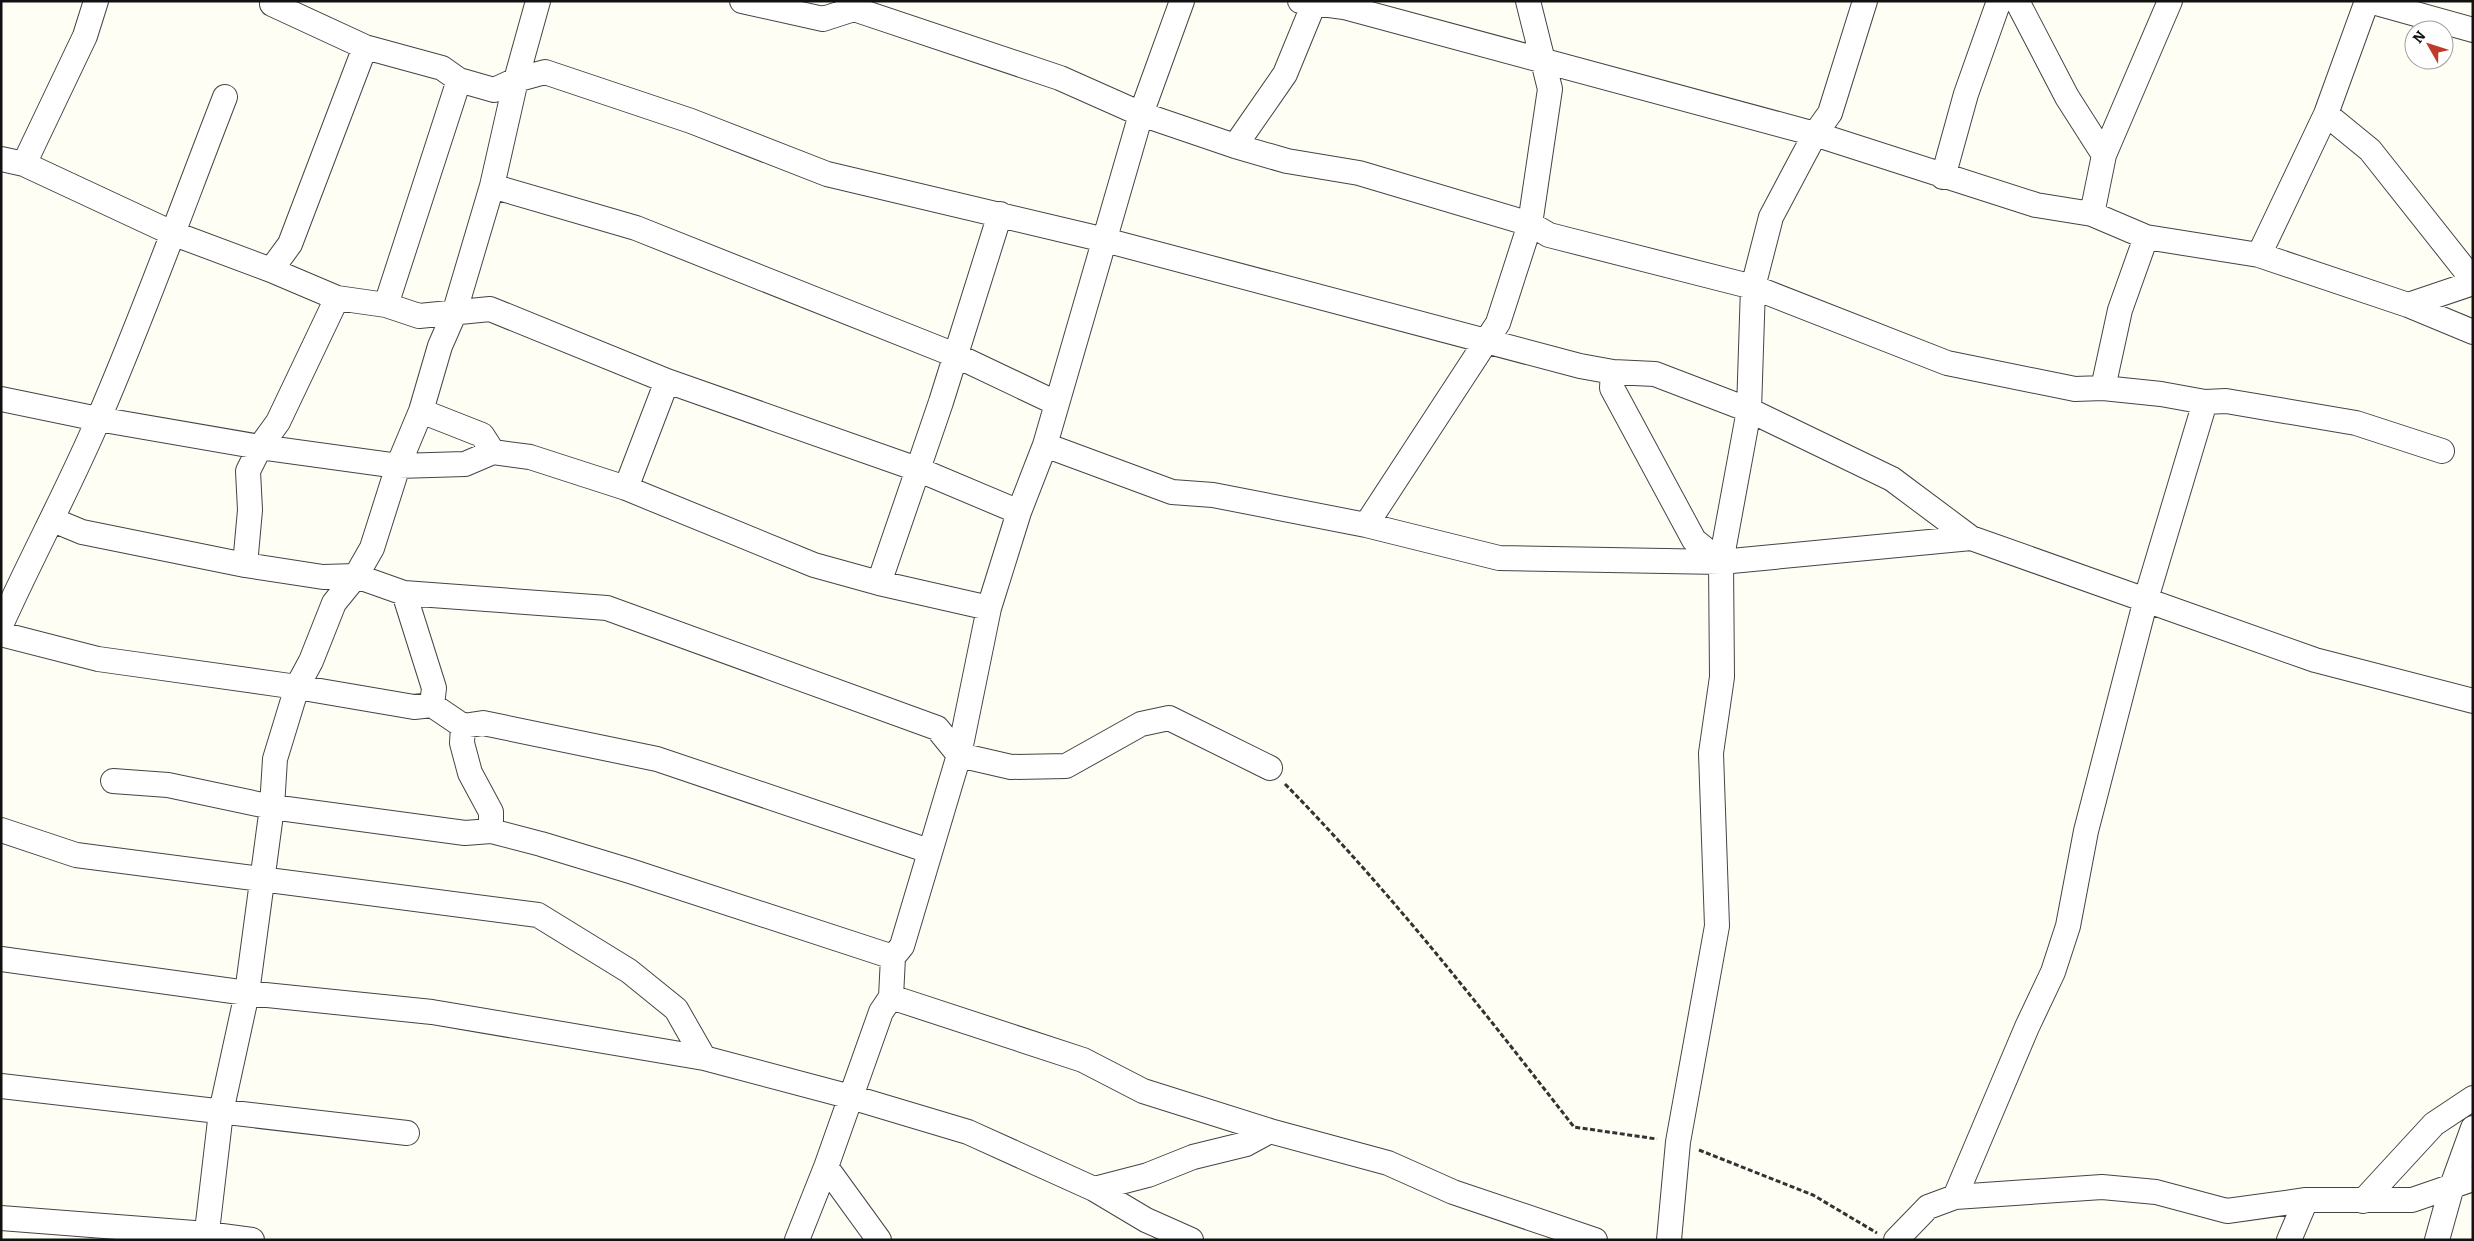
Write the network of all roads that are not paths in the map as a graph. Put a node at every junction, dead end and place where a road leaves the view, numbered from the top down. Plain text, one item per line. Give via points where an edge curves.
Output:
1 (96, 1) edge
2 (273, 1) edge
3 (538, 1) edge
4 (742, 1) edge
5 (1182, 1) edge
6 (1528, 1) edge
7 (1865, 1) edge
8 (1999, 1) edge
9 (2017, 1) edge
10 (2170, 1) edge
11 (2368, 1) edge
12 (1310, 2) edge
13 (850, 5) edge
14 (2473, 30) edge
15 (365, 47) junction
16 (1542, 60) junction
17 (459, 80) junction
18 (516, 80) junction
19 (225, 97) dead end
20 (1141, 114) junction
21 (2326, 114) junction
22 (1815, 134) junction
23 (1235, 146) junction
24 (2104, 154) junction
25 (1, 159) edge
26 (24, 164) junction
27 (1943, 177) junction
28 (492, 186) junction
29 (1000, 214) junction
30 (2092, 214) junction
31 (1530, 224) junction
32 (172, 233) junction
33 (2146, 237) junction
34 (1105, 240) junction
35 (2260, 255) junction
36 (271, 270) junction
37 (2473, 282) edge
38 (1753, 287) junction
39 (337, 298) junction
40 (386, 305) junction
41 (2408, 305) junction
42 (454, 314) junction
43 (2473, 332) edge
44 (1485, 342) junction
45 (955, 355) junction
46 (1613, 372) junction
47 (667, 381) junction
48 (2103, 388) junction
49 (1, 399) edge
50 (2205, 402) junction
51 (1056, 403) junction
52 (1749, 410) junction
53 (421, 411) junction
54 (98, 419) junction
55 (1044, 445) junction
56 (260, 447) junction
57 (493, 452) junction
58 (2442, 452) dead end
59 (398, 466) junction
60 (917, 469) junction
61 (626, 488) junction
62 (1019, 512) junction
63 (53, 520) junction
64 (1366, 526) junction
65 (1971, 538) junction
66 (1722, 562) junction
67 (245, 565) junction
68 (356, 576) junction
69 (879, 583) junction
70 (404, 593) junction
71 (2146, 599) junction
72 (989, 608) junction
73 (1, 625) edge
74 (1, 634) edge
75 (298, 687) junction
76 (2473, 702) edge
77 (432, 705) junction
78 (463, 726) junction
79 (959, 755) junction
80 (1270, 768) road end
81 (112, 782) dead end
82 (272, 807) junction
83 (1, 830) edge
84 (492, 831) junction
85 (929, 851) junction
86 (263, 877) junction
87 (894, 957) junction
88 (1, 959) edge
89 (247, 993) junction
90 (891, 996) junction
91 (704, 1058) junction
92 (1, 1086) edge
93 (851, 1097) junction
94 (2473, 1098) edge
95 (221, 1112) junction
96 (2473, 1128) edge
97 (1270, 1131) junction
98 (407, 1132) dead end
99 (826, 1166) junction
100 (2462, 1183) edge
101 (1094, 1189) junction
102 (1955, 1197) junction
103 (2306, 1200) junction
104 (2363, 1201) junction
105 (1, 1218) edge
106 (206, 1237) edge
107 (1888, 1237) edge
108 (252, 1240) edge
109 (797, 1240) edge
110 (879, 1240) edge
111 (1190, 1240) edge
112 (1595, 1240) edge
113 (1669, 1240) edge
114 (2289, 1240) edge
115 (2437, 1240) edge

1 - 26 street via 85,36
2 - 15 street via 272,4
3 - 18 street
4 - 13 street via 823,19
5 - 20 street
6 - 16 street
7 - 22 street via 1830,113
8 - 27 street via 1966,94
9 - 24 street via 2067,97
10 - 24 street
11 - 14 street
11 - 21 street
12 - 16 street via 1344,7
12 - 23 street via 1285,74
13 - 20 street via 1060,78
15 - 17 street via 442,68
15 - 36 street via 290,244
16 - 22 street
16 - 31 street via 1550,90
17 - 18 street via 494,90
17 - 40 street
18 - 28 street
18 - 29 street via 545,72 690,121 827,174
19 - 32 street
20 - 23 street
20 - 34 street
21 - 35 street
21 - 37 street via 2370,150
22 - 27 street
22 - 38 street via 1771,217
23 - 31 street via 1287,161 1359,173
24 - 30 street
25 - 26 street
26 - 32 street
27 - 30 street via 2036,205
28 - 42 street
28 - 45 street via 636,228
29 - 34 street
29 - 45 street
30 - 33 street
31 - 38 street via 1549,235
31 - 44 street via 1498,323
32 - 36 street
32 - 54 street
33 - 35 street
33 - 48 street via 2120,310
34 - 44 street
34 - 51 street
35 - 41 street
36 - 39 street
37 - 41 street
38 - 48 street via 1947,363 2075,389
38 - 52 street
39 - 40 street
39 - 56 street via 278,422
40 - 42 street via 419,316
41 - 43 street
42 - 47 street via 490,309
42 - 53 street via 440,346
44 - 46 street
44 - 64 street
45 - 51 street
45 - 60 street
46 - 52 street via 1655,374
46 - 66 street via 1612,388 1694,540
47 - 60 street
47 - 61 street
48 - 50 street
49 - 54 street
50 - 58 street via 2226,401 2356,423
50 - 71 street
51 - 55 street
52 - 65 street via 1892,479
52 - 66 street
53 - 57 street via 482,435
53 - 59 street
54 - 56 street
54 - 63 street
55 - 62 street
55 - 64 street via 1172,492 1213,495
56 - 59 street
56 - 67 street via 248,471 250,510
57 - 59 street via 465,464
57 - 61 street via 530,457
59 - 68 street via 372,548
60 - 62 street
60 - 69 street
61 - 69 street via 814,565
62 - 72 street
63 - 67 street via 82,532
63 - 73 street
64 - 66 street via 1499,558
65 - 66 street
65 - 71 street
66 - 113 street via 1722,677 1710,753 1717,926 1678,1142
67 - 68 street via 323,578
68 - 70 street
68 - 75 street via 334,603
69 - 72 street
70 - 77 street via 434,688
70 - 79 street via 607,608 937,728
71 - 76 street via 2315,660
71 - 102 street via 2086,830 2068,926 2053,972
72 - 79 street
74 - 75 street via 98,659
75 - 77 street via 414,707
75 - 82 street via 275,759
77 - 78 street
78 - 84 street via 462,744 470,773 491,812
78 - 85 street via 483,723 657,759
79 - 80 street via 1011,767 1066,766 1141,724 1169,718
79 - 85 street
81 - 82 street via 168,785
82 - 84 street via 465,833
82 - 86 street
83 - 86 street via 76,855
84 - 87 street via 630,871
85 - 87 street via 902,946
86 - 89 street
86 - 91 street via 538,915 629,971 676,1009
87 - 90 street
88 - 89 street
89 - 91 street via 432,1012
89 - 95 street
90 - 93 street via 881,1012
90 - 97 street via 1083,1060 1143,1091
91 - 93 street
92 - 95 street
93 - 99 street
93 - 101 street via 968,1132
94 - 104 street via 2434,1124
95 - 98 street
95 - 106 street
96 - 100 street
97 - 101 street via 1246,1144 1193,1157 1148,1175
97 - 112 street via 1388,1162 1453,1192
99 - 109 street
99 - 110 street
100 - 104 street via 2412,1200
100 - 115 street
101 - 111 street via 1146,1220
102 - 103 street via 2102,1187 2156,1192 2227,1211
102 - 107 street via 1928,1208
103 - 104 street
103 - 114 street
105 - 106 street
106 - 108 street

